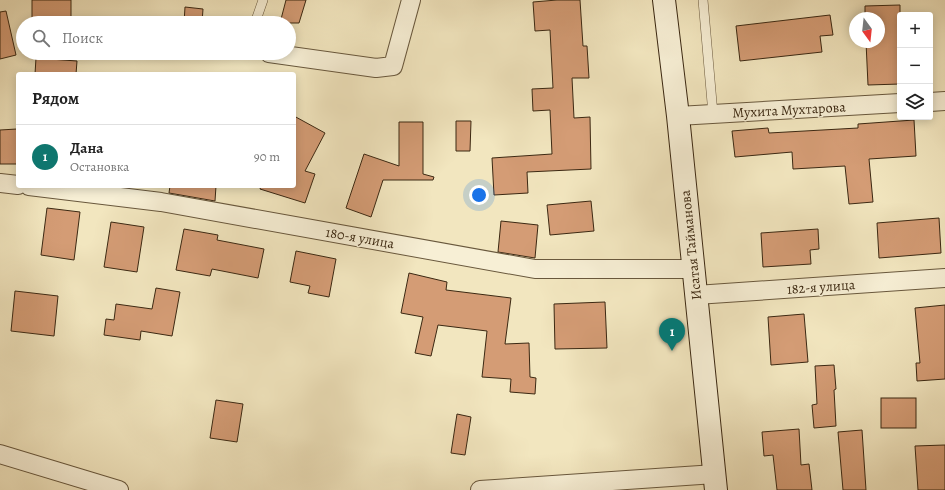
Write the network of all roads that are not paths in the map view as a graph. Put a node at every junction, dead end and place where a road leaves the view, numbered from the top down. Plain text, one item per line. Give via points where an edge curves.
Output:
1 (263, 0) edge
2 (411, 0) edge
3 (664, 0) edge
4 (703, 0) edge
5 (257, 16) edge
6 (296, 57) edge
7 (945, 101) edge
8 (933, 102) edge
9 (897, 104) edge
10 (713, 114) junction
11 (678, 116) junction
12 (0, 182) edge
13 (16, 185) edge
14 (46, 188) edge
15 (693, 269) junction
16 (945, 278) edge
17 (696, 295) junction
18 (0, 454) edge
19 (715, 482) edge
20 (119, 490) edge
21 (480, 490) edge

1 - 5 lane
2 - 6 street via 393,66 376,68
3 - 11 street, Исатая Тайманова
4 - 10 lane
7 - 8 street
9 - 10 street, Мухита Мухтарова
10 - 11 street, Мухита Мухтарова
11 - 15 street, Исатая Тайманова
12 - 13 street
14 - 15 street, 180-я улица via 161,202 535,269
15 - 17 street, Исатая Тайманова
16 - 17 street, 182-я улица
17 - 19 street, Исатая Тайманова
18 - 20 street
19 - 21 street

